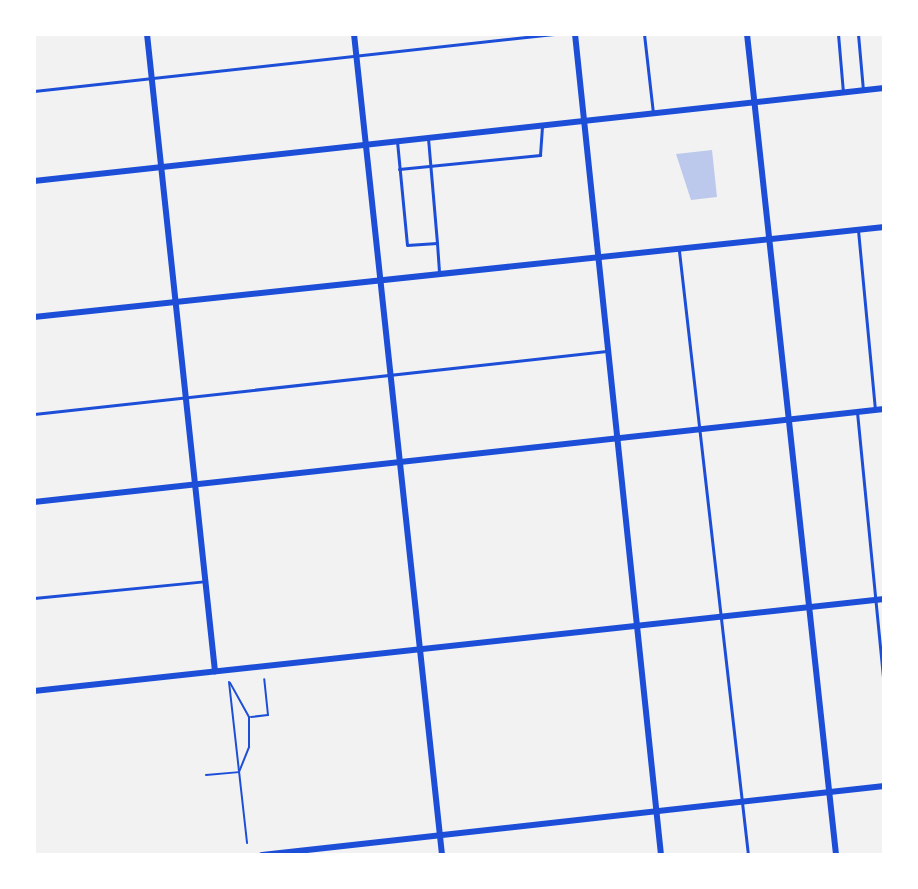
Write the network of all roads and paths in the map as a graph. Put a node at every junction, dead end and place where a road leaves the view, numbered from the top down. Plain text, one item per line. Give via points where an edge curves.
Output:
1 (147, 34) edge
2 (354, 34) edge
3 (554, 34) edge
4 (575, 34) edge
5 (644, 34) edge
6 (747, 34) edge
7 (838, 34) edge
8 (858, 34) edge
9 (356, 55) junction
10 (152, 78) junction
11 (884, 88) edge
12 (863, 90) junction
13 (34, 91) edge
14 (843, 92) junction
15 (754, 102) junction
16 (653, 113) junction
17 (583, 120) junction
18 (542, 125) junction
19 (428, 138) junction
20 (397, 141) junction
21 (366, 145) junction
22 (162, 167) junction
23 (430, 167) junction
24 (399, 169) junction
25 (34, 181) edge
26 (884, 227) edge
27 (858, 230) junction
28 (769, 237) junction
29 (437, 243) junction
30 (679, 247) junction
31 (597, 256) junction
32 (439, 273) junction
33 (380, 279) junction
34 (175, 302) junction
35 (34, 317) edge
36 (607, 351) junction
37 (391, 375) junction
38 (186, 397) junction
39 (884, 409) edge
40 (875, 410) junction
41 (857, 412) junction
42 (34, 414) edge
43 (789, 420) junction
44 (701, 429) junction
45 (616, 439) junction
46 (400, 462) junction
47 (196, 484) junction
48 (34, 502) edge
49 (206, 581) junction
50 (34, 598) edge
51 (884, 599) edge
52 (875, 600) junction
53 (810, 606) junction
54 (723, 616) junction
55 (637, 625) junction
56 (420, 649) junction
57 (215, 671) junction
58 (264, 679) dead end
59 (884, 686) edge
60 (34, 691) edge
61 (249, 717) junction
62 (239, 772) junction
63 (206, 775) dead end
64 (884, 786) edge
65 (829, 792) junction
66 (742, 802) junction
67 (657, 811) junction
68 (440, 835) junction
69 (247, 843) dead end
70 (262, 855) edge
71 (442, 855) edge
72 (661, 855) edge
73 (748, 855) edge
74 (836, 855) edge

1 - 10 street
2 - 9 street
3 - 9 lane
4 - 17 street
5 - 16 lane
6 - 15 street
7 - 14 lane
8 - 12 lane
9 - 10 lane
9 - 21 street
10 - 13 lane
10 - 22 street
11 - 12 street
12 - 14 street
14 - 15 street
15 - 16 street
15 - 28 street
16 - 17 street
17 - 18 street
17 - 31 street
18 - 19 street
18 - 23 lane via 540,155
19 - 20 street
19 - 23 lane
20 - 21 street
20 - 24 lane
21 - 22 street
21 - 33 street
22 - 25 street
22 - 34 street
23 - 24 lane
23 - 29 lane
24 - 29 lane via 407,245
26 - 27 street
27 - 28 street
27 - 40 lane
28 - 30 street
28 - 43 street
29 - 32 lane
30 - 31 street
30 - 44 lane
31 - 32 street
31 - 36 street
32 - 33 street
33 - 34 street
33 - 37 street
34 - 35 street
34 - 38 street
36 - 37 lane
36 - 45 street
37 - 38 lane
37 - 46 street
38 - 42 lane
38 - 47 street
39 - 40 street
40 - 41 street
41 - 43 street
41 - 52 lane
43 - 44 street
43 - 53 street
44 - 45 street
44 - 54 lane
45 - 46 street
45 - 55 street
46 - 47 street
46 - 56 street
47 - 48 street
47 - 49 street
49 - 50 lane
49 - 57 street
51 - 52 street
52 - 53 street
52 - 59 lane
53 - 54 street
53 - 65 street
54 - 55 street
54 - 66 lane
55 - 56 street
55 - 67 street
56 - 57 street
56 - 68 street
57 - 60 street
58 - 61 path via 268,715
61 - 62 path
61 - 62 path via 229,682
62 - 63 path
62 - 69 path
64 - 65 street
65 - 66 street
65 - 74 street
66 - 67 street
66 - 73 lane
67 - 68 street
67 - 72 street
68 - 70 street
68 - 71 street

